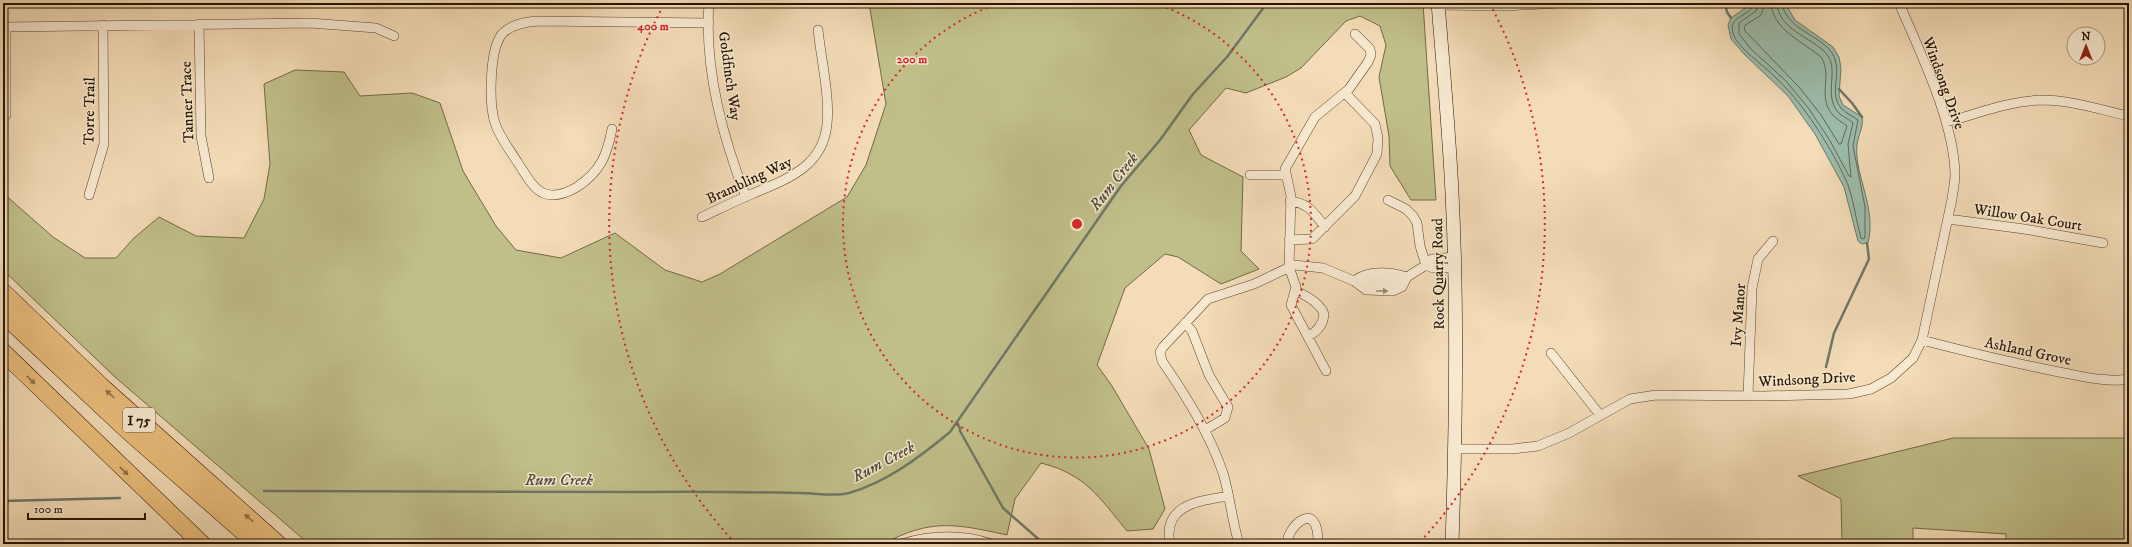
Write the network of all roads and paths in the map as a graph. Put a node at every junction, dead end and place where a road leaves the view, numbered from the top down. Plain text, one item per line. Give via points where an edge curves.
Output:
1 (710, 3) edge
2 (1557, 3) edge
3 (1899, 3) edge
4 (1438, 4) edge
5 (1506, 4) edge
6 (709, 23) junction
7 (199, 24) junction
8 (103, 25) junction
9 (5, 27) edge
10 (818, 30) dead end
11 (1355, 34) dead end
12 (394, 36) dead end
13 (1345, 93) junction
14 (6, 115) dead end
15 (2129, 116) edge
16 (1946, 122) junction
17 (612, 129) dead end
18 (1250, 175) dead end
19 (1286, 175) junction
20 (209, 178) dead end
21 (90, 195) dead end
22 (746, 197) junction
23 (1388, 200) dead end
24 (1290, 201) junction
25 (702, 217) dead end
26 (1948, 219) junction
27 (1325, 227) junction
28 (1289, 240) junction
29 (1773, 241) dead end
30 (2103, 243) dead end
31 (1455, 263) junction
32 (1426, 265) junction
33 (1289, 267) junction
34 (1407, 277) junction
35 (1354, 281) junction
36 (1296, 291) junction
37 (3, 292) edge
38 (3, 314) edge
39 (1186, 323) junction
40 (1308, 336) junction
41 (1922, 340) junction
42 (3, 352) edge
43 (1550, 353) dead end
44 (1326, 370) dead end
45 (2129, 379) edge
46 (1748, 396) junction
47 (1600, 415) junction
48 (1205, 430) junction
49 (1454, 449) junction
50 (1228, 496) junction
51 (202, 544) edge
52 (257, 544) edge
53 (278, 544) edge
54 (901, 544) edge
55 (992, 544) edge
56 (1170, 544) edge
57 (1239, 544) edge
58 (1287, 544) edge
59 (1318, 544) edge
60 (1452, 544) edge

1 - 6 street, Goldfinch Way
2 - 5 street
3 - 16 street, Windsong Drive
4 - 5 street via 1451,7
4 - 31 street, Rock Quarry Road via 1451,164
6 - 17 street via 538,21 514,26 502,34 492,71 493,116 500,135 540,191 548,195 563,194 592,175 607,154
6 - 22 street, Goldfinch Way via 713,78 719,113 728,148
7 - 8 street
7 - 12 street via 287,23 353,26 376,28
7 - 20 street, Tanner Trace via 201,136
8 - 9 street
8 - 21 street, Torre Trail via 104,144
9 - 14 street
10 - 22 street, Brambling Way via 828,111 826,136 820,151 813,161 793,176
11 - 13 street via 1369,47 1371,55 1363,71
13 - 19 street via 1315,118 1287,164
13 - 27 street via 1375,124 1378,150 1355,196
15 - 16 street via 2042,100 2011,104
16 - 26 street, Windsong Drive via 1955,176
18 - 19 street
19 - 24 street
22 - 25 street, Brambling Way
23 - 32 street via 1406,209 1413,216 1417,223
24 - 27 street via 1307,206
24 - 28 street
26 - 30 street, Willow Oak Court
26 - 41 street, Windsong Drive
27 - 28 street via 1309,240
28 - 33 street
29 - 46 street, Ivy Manor via 1758,260 1752,288
31 - 32 street via 1432,259
31 - 49 street, Rock Quarry Road
32 - 34 street
33 - 35 street via 1298,265 1323,268
33 - 36 street
33 - 39 street via 1254,284 1208,299
34 - 35 street via 1396,274 1366,274
35 -> 34 street via 1366,290 1393,291 1402,287
36 - 40 street via 1291,305
36 - 40 street via 1321,308 1324,314 1317,330
53 -> 37 highway, I 75 via 101,386
38 - 52 highway via 127,430
39 - 48 street via 1192,330 1209,375 1228,407 1225,418
39 - 48 street via 1163,347 1160,355
40 - 44 street
41 - 45 street, Ashland Grove via 2081,376 2121,381
41 - 46 street, Windsong Drive via 1913,358 1891,378 1871,389 1849,394
42 -> 51 highway
43 - 47 street
46 - 47 street, Windsong Drive via 1656,395 1630,399
47 - 49 street, Windsong Drive via 1569,433 1538,446 1512,449
48 - 50 street via 1222,471
49 - 60 street, Rock Quarry Road
50 - 56 street via 1194,502 1182,509 1172,522
50 - 57 street
54 - 55 street via 931,537 949,537 968,538
58 - 59 street via 1289,534 1304,519 1309,518 1318,525

